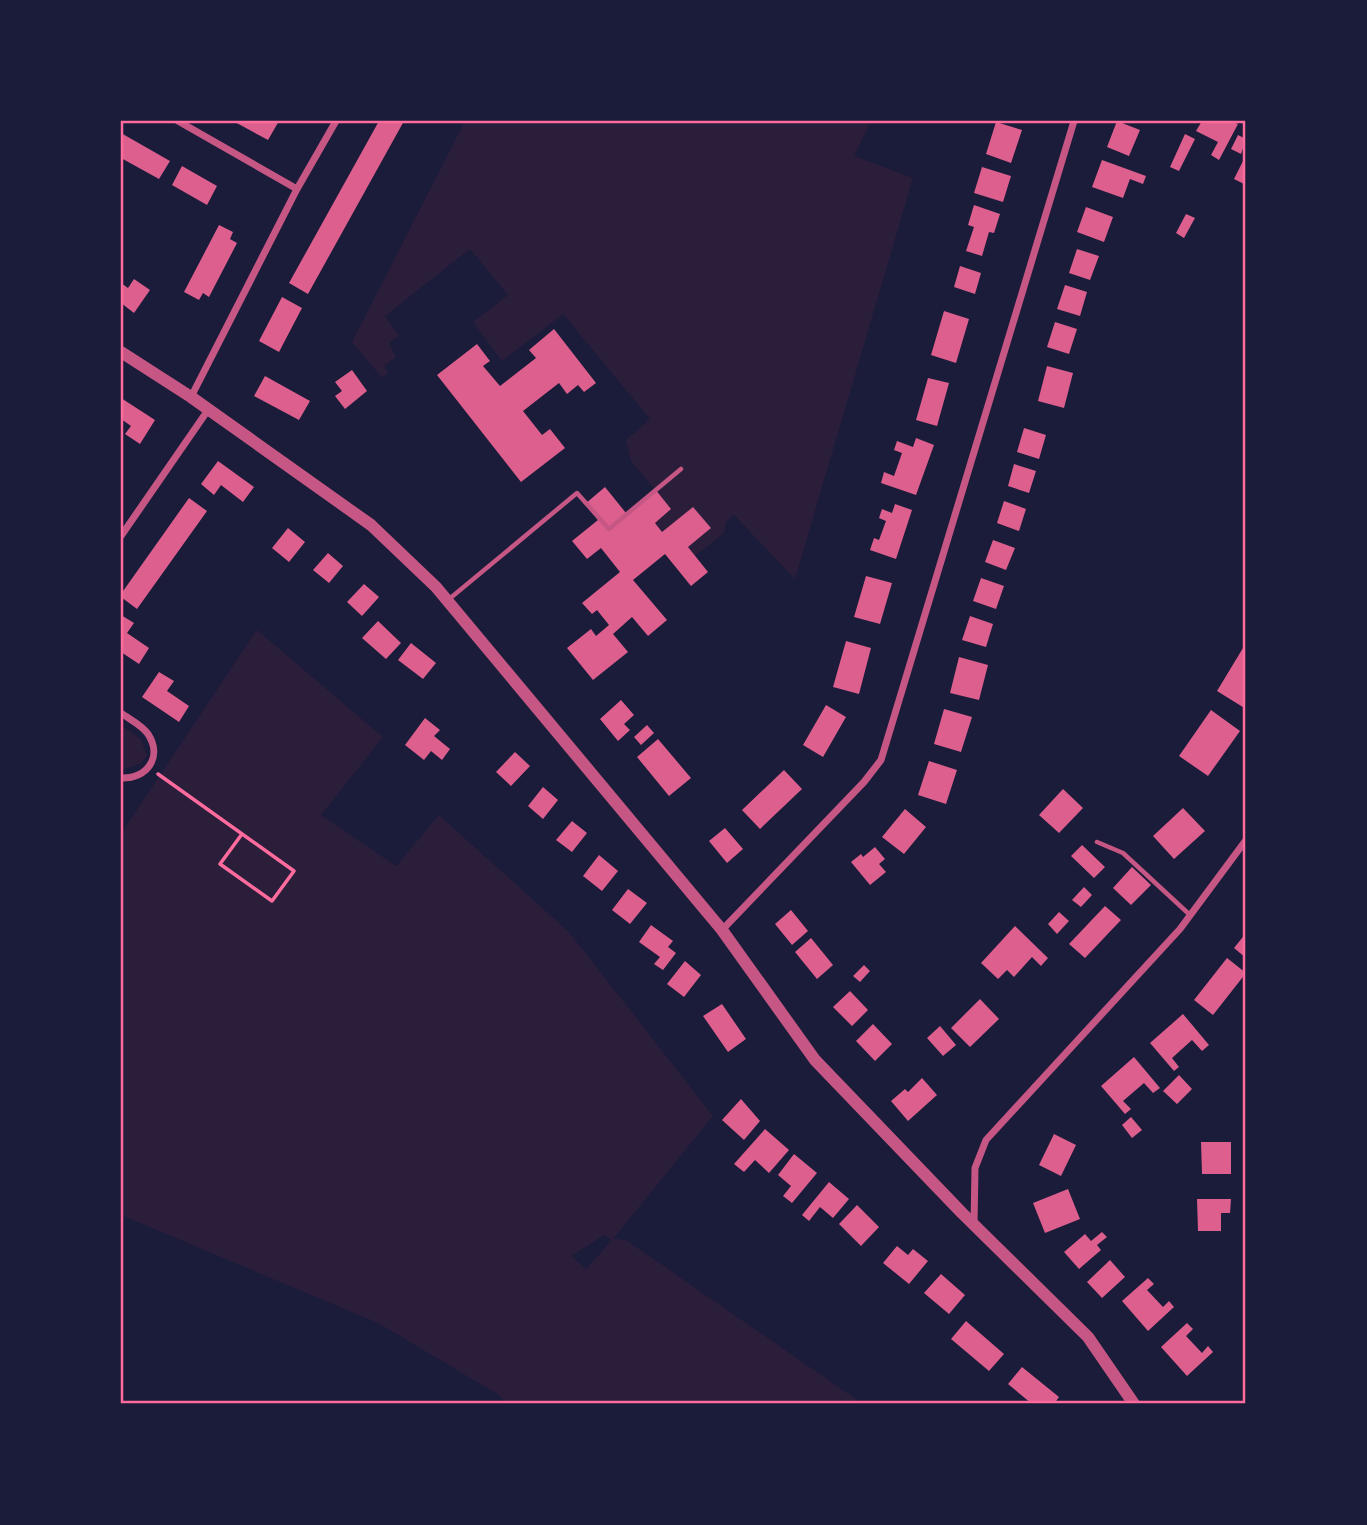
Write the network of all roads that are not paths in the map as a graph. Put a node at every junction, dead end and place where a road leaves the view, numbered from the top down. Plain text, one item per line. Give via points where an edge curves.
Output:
1 (178, 121) edge
2 (336, 121) edge
3 (1074, 121) edge
4 (297, 189) junction
5 (121, 352) edge
6 (191, 397) junction
7 (208, 410) junction
8 (681, 469) dead end
9 (121, 536) edge
10 (447, 601) junction
11 (121, 713) edge
12 (121, 778) edge
13 (1246, 840) edge
14 (1097, 842) dead end
15 (1191, 915) junction
16 (722, 930) junction
17 (974, 1225) junction
18 (1134, 1404) edge

1 - 4 street
2 - 4 street
3 - 16 street via 881,760
4 - 6 street
5 - 6 street
6 - 7 street
7 - 9 street
7 - 10 street via 371,524
8 - 10 lane via 609,529 577,493
10 - 16 street
11 - 12 street via 147,732 155,751 148,768
13 - 15 street
14 - 15 lane via 1123,853
15 - 17 street via 986,1140 975,1168
16 - 17 street via 815,1060
17 - 18 street via 1088,1337

